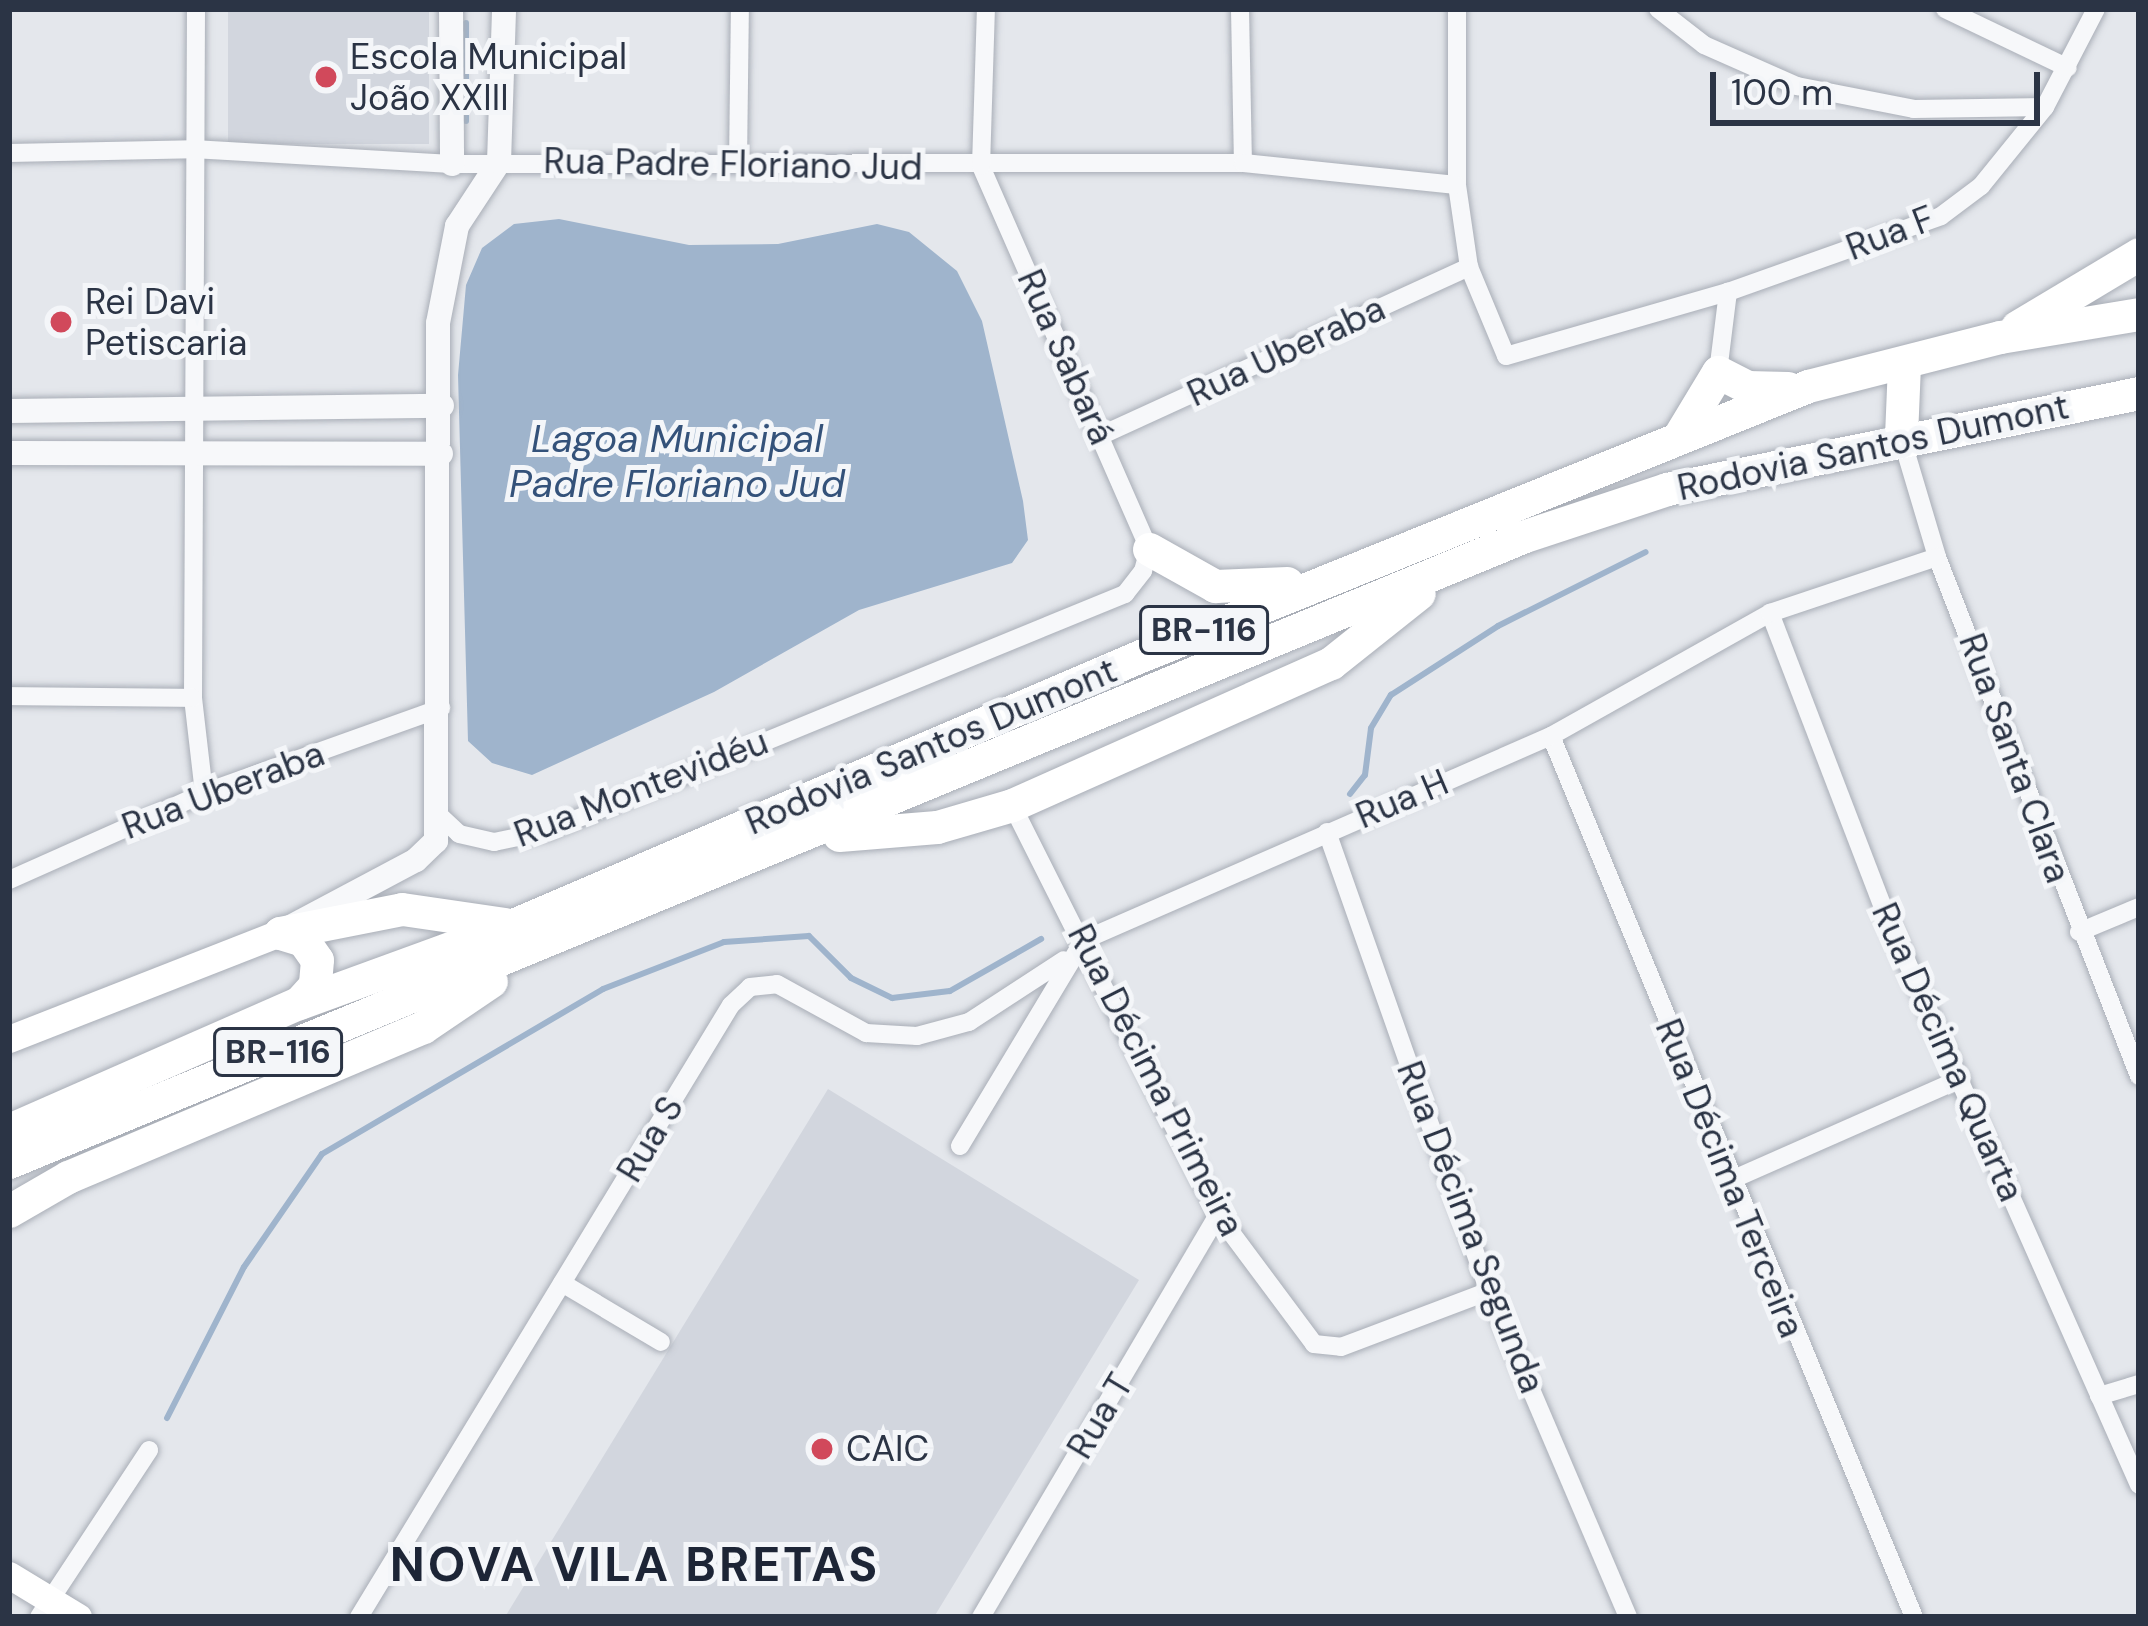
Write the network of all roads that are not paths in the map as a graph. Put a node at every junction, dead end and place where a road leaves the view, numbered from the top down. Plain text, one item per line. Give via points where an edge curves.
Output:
1 (196, 9) edge
2 (451, 9) edge
3 (504, 9) edge
4 (740, 9) edge
5 (986, 9) edge
6 (1240, 9) edge
7 (1457, 9) edge
8 (1658, 9) edge
9 (1945, 9) edge
10 (2081, 9) edge
11 (2096, 9) edge
12 (2089, 33) junction
13 (2068, 68) junction
14 (2045, 107) junction
15 (194, 149) junction
16 (9, 153) edge
17 (499, 162) junction
18 (1243, 163) junction
19 (452, 164) junction
20 (738, 164) junction
21 (981, 166) junction
22 (1457, 185) junction
23 (472, 198) junction
24 (2139, 254) edge
25 (1469, 267) junction
26 (1728, 292) junction
27 (2139, 314) edge
28 (2000, 337) junction
29 (1904, 363) junction
30 (1718, 372) junction
31 (1808, 386) junction
32 (2139, 393) edge
33 (442, 406) junction
34 (9, 411) edge
35 (194, 413) junction
36 (1102, 435) junction
37 (1900, 436) junction
38 (1673, 443) junction
39 (9, 453) edge
40 (441, 454) junction
41 (194, 455) junction
42 (1149, 549) junction
43 (1937, 557) junction
44 (1453, 565) junction
45 (1342, 574) junction
46 (1770, 613) junction
47 (9, 696) edge
48 (193, 698) junction
49 (441, 709) junction
50 (1551, 736) junction
51 (204, 793) junction
52 (1012, 805) junction
53 (440, 816) junction
54 (1327, 832) junction
55 (799, 841) junction
56 (9, 880) edge
57 (2139, 907) edge
58 (513, 925) junction
59 (2079, 932) junction
60 (280, 933) junction
61 (1084, 940) junction
62 (548, 943) junction
63 (299, 1003) junction
64 (9, 1040) edge
65 (2139, 1076) edge
66 (1960, 1079) junction
67 (9, 1130) edge
68 (960, 1146) dead end
69 (9, 1162) edge
70 (1729, 1180) junction
71 (9, 1211) edge
72 (1218, 1215) junction
73 (562, 1283) junction
74 (1489, 1291) junction
75 (662, 1342) dead end
76 (2139, 1384) edge
77 (2099, 1396) junction
78 (149, 1450) dead end
79 (2139, 1485) edge
80 (9, 1575) edge
81 (44, 1608) edge
82 (77, 1617) edge
83 (359, 1617) edge
84 (981, 1617) edge
85 (1628, 1617) edge
86 (1914, 1617) edge

1 - 15 street
2 - 19 street
3 - 17 street
4 - 20 street
5 - 21 street
6 - 18 street
7 - 22 street
8 - 14 street via 1704,45 1797,86 1914,109
9 - 13 street
10 - 12 street
11 - 12 street, Rua F
12 - 13 street, Rua F
13 - 14 street, Rua F
14 - 26 street, Rua F via 1982,186 1941,216
15 - 16 street, Rua Padre Floriano Jud
15 - 19 street, Rua Padre Floriano Jud
15 - 35 street
17 - 19 street, Rua Padre Floriano Jud
17 - 20 street, Rua Padre Floriano Jud
17 - 23 street
18 - 21 street, Rua Padre Floriano Jud
18 - 22 street, Rua Padre Floriano Jud
19 - 23 street
20 - 21 street, Rua Padre Floriano Jud
21 - 36 street, Rua Sabará
22 - 25 street
23 - 33 street via 442,272
24 - 28 highway
25 - 26 street, Rua F via 1506,356
25 - 36 street, Rua Uberaba
26 - 30 street
27 - 28 highway, Rodovia Santos Dumont / BR-116
28 - 29 highway, Rodovia Santos Dumont / BR-116
29 - 31 highway, Rodovia Santos Dumont / BR-116
29 - 37 highway
30 - 31 highway via 1761,390
30 - 38 highway via 1694,422
31 - 38 highway, Rodovia Santos Dumont / BR-116
32 - 37 highway, Rodovia Santos Dumont / BR-116
33 - 35 street
33 - 40 street
34 - 35 street
35 - 41 street
36 - 42 street, Rua Sabará
37 - 43 street, Rua Santa Clara
37 - 44 highway, Rodovia Santos Dumont / BR-116 via 1667,489
38 - 45 highway, Rodovia Santos Dumont / BR-116
39 - 41 street
40 - 41 street
40 - 49 street
41 - 48 street
42 - 45 highway via 1215,586 1249,590
42 - 53 street, Rua Montevidéu via 1125,594 547,831 494,842 459,833
43 - 46 street, Rua H
43 - 59 street, Rua Santa Clara
44 - 52 highway via 1331,662
44 - 55 highway, Rodovia Santos Dumont / BR-116
45 - 58 highway, Rodovia Santos Dumont / BR-116
46 - 50 street, Rua H
46 - 66 street, Rua Décima Quarta via 1883,908
47 - 48 street
48 - 51 street
49 - 51 street, Rua Uberaba
49 - 53 street
50 - 54 street, Rua H
50 - 70 street, Rua Décima Terceira
51 - 56 street, Rua Uberaba
52 - 55 highway via 937,827
52 - 61 street, Rua Décima Primeira
53 - 60 street via 436,841 416,860
54 - 61 street, Rua H
54 - 74 street, Rua Décima Segunda
55 - 62 highway, Rodovia Santos Dumont / BR-116
57 - 59 street
58 - 60 highway via 402,909
58 - 63 highway, Rodovia Santos Dumont / BR-116
59 - 65 street, Rua Santa Clara
60 - 63 highway via 303,940 317,960 315,985
60 - 64 main road
61 - 68 street
61 - 72 street, Rua Décima Primeira
61 - 73 street, Rua S via 1042,981 969,1022 917,1036 866,1034 777,984 751,987 731,1005
62 - 69 highway, Rodovia Santos Dumont / BR-116
62 - 71 highway via 423,1028 68,1177
63 - 67 highway, Rodovia Santos Dumont / BR-116
66 - 70 street
66 - 77 street, Rua Décima Quarta
70 - 86 street, Rua Décima Terceira
72 - 74 street, Rua Décima Primeira via 1314,1344 1341,1347
72 - 84 street, Rua T
73 - 75 street
73 - 83 street, Rua S
74 - 85 street, Rua Décima Segunda
76 - 77 street
77 - 79 street, Rua Décima Quarta
78 - 81 street
80 - 81 main road
81 - 82 main road

